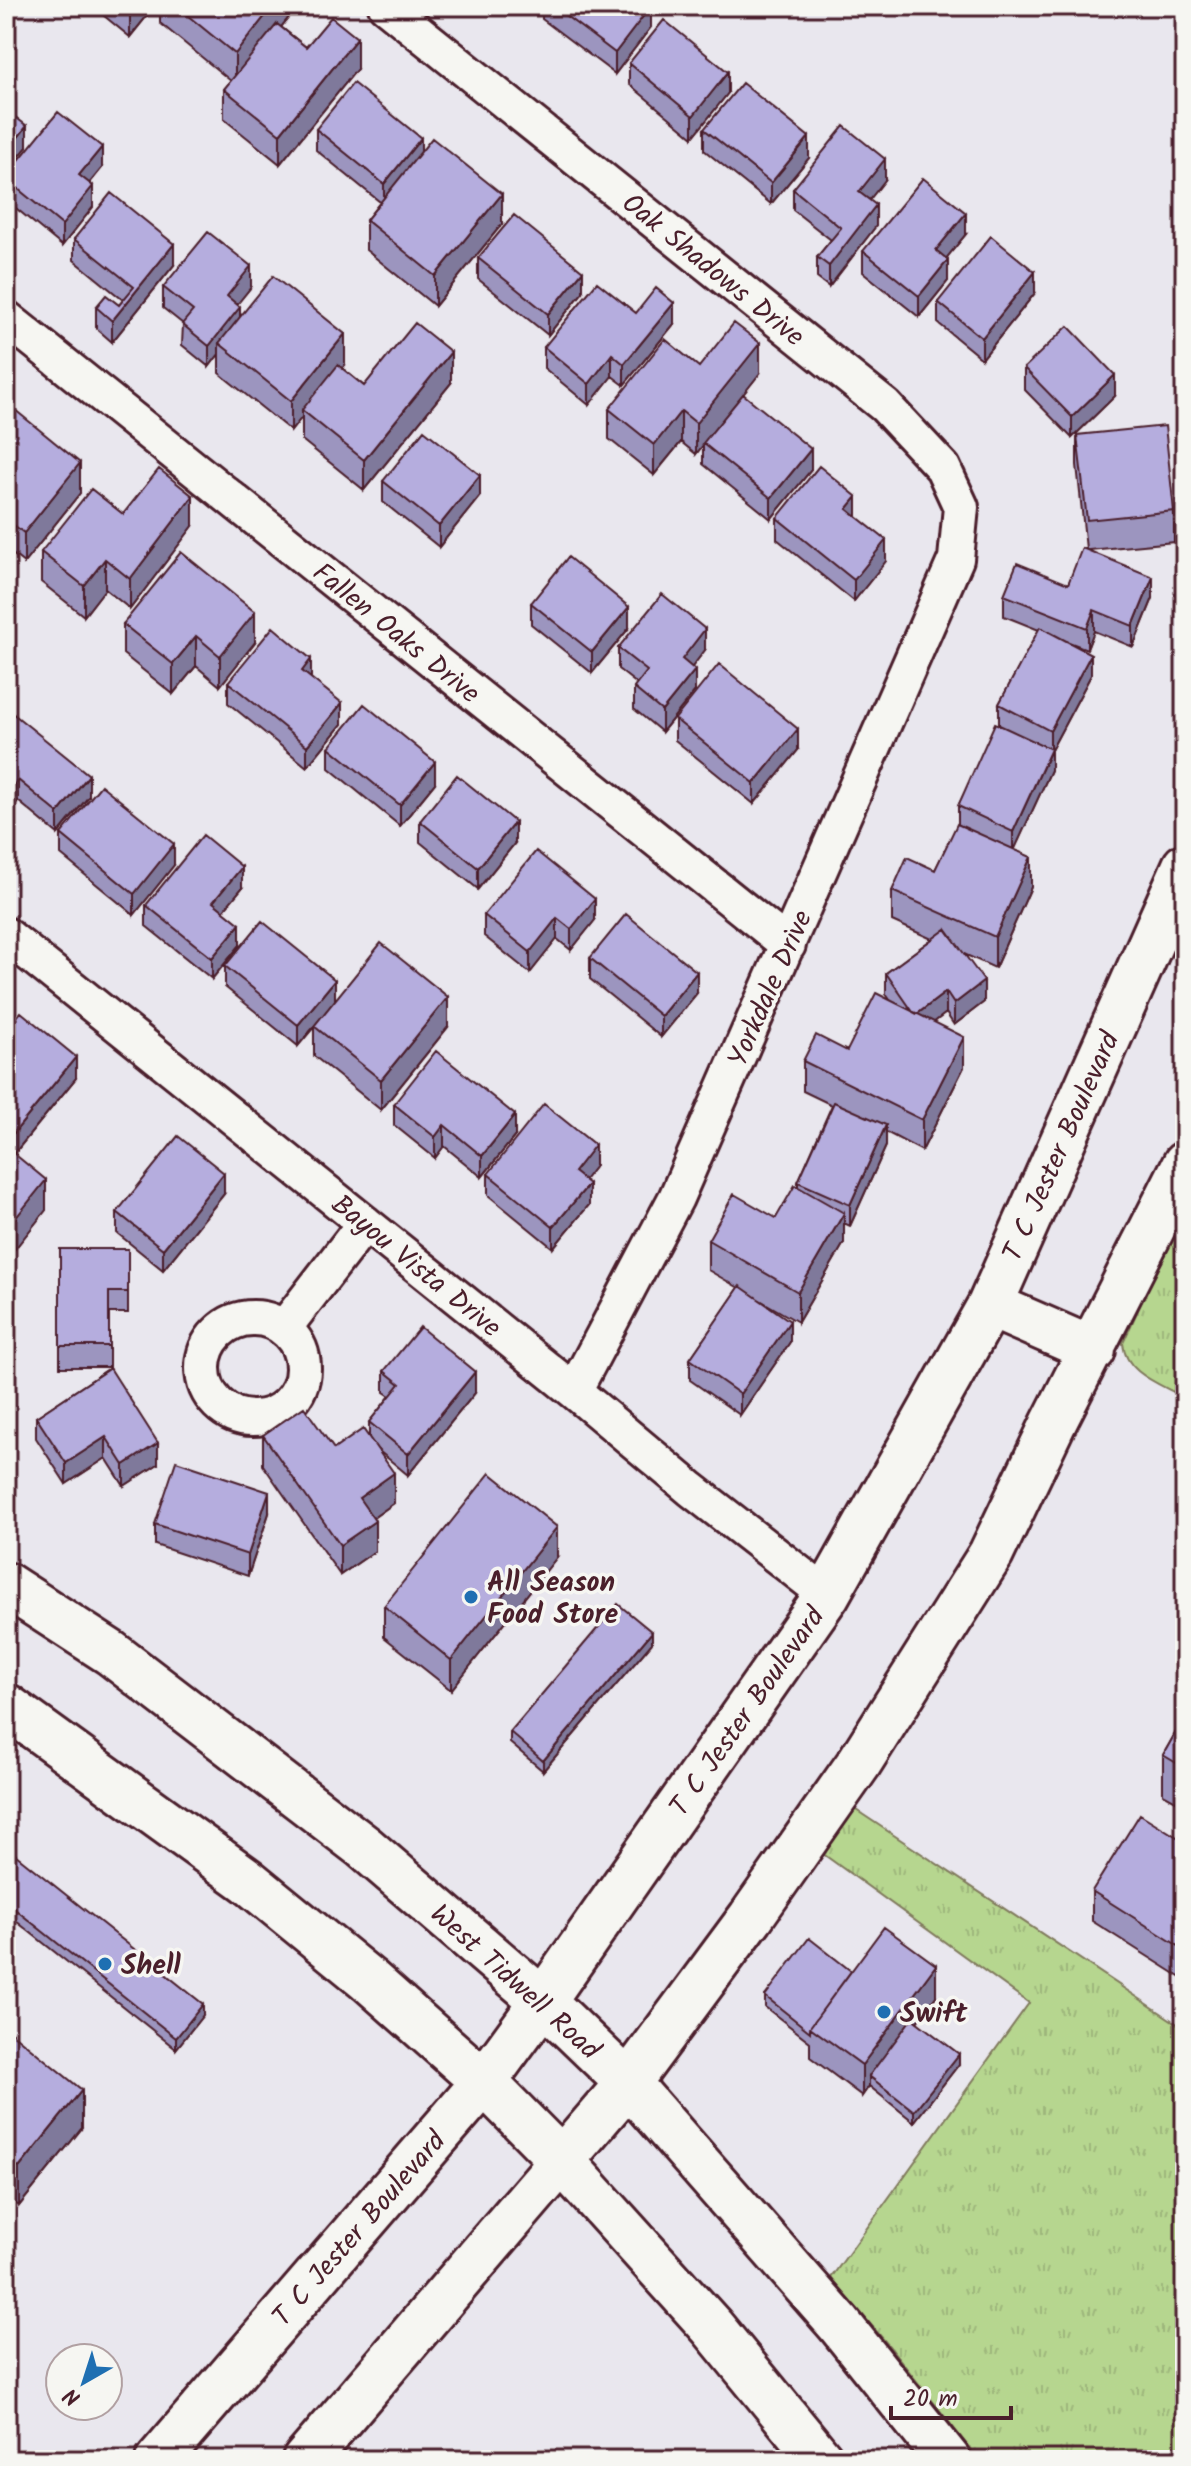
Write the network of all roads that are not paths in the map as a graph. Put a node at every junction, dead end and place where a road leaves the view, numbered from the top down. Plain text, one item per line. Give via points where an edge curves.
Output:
1 (386, 6) edge
2 (6, 318) edge
3 (948, 579) joint
4 (1185, 866) edge
5 (6, 935) edge
6 (788, 945) junction
7 (1185, 1164) edge
8 (365, 1223) junction
9 (990, 1305) junction
10 (284, 1328) dead end
11 (1093, 1350) junction
12 (574, 1391) junction
13 (6, 1585) edge
14 (827, 1595) junction
15 (6, 1706) edge
16 (543, 2001) junction
17 (484, 2082) junction
18 (628, 2083) junction
19 (561, 2160) junction
20 (158, 2460) edge
21 (305, 2460) edge
22 (821, 2460) edge
23 (948, 2460) edge

1 - 3 street, Oak Shadows Drive via 885,406 943,468 961,507 956,559
2 - 6 street, Fallen Oaks Drive
3 - 6 street, Yorkdale Drive
4 - 9 main road, T C Jester Boulevard
5 - 8 street, Bayou Vista Drive
6 - 12 street, Yorkdale Drive via 676,1198
7 - 11 main road
8 - 10 street
8 - 12 street, Bayou Vista Drive
9 - 11 main road
9 - 14 main road, T C Jester Boulevard
11 - 18 main road via 991,1554 859,1763
12 - 14 street, Bayou Vista Drive
13 - 16 main road, West Tidwell Road via 111,1653 351,1838
14 - 16 main road, T C Jester Boulevard
15 - 17 main road via 248,1881
16 - 17 main road, T C Jester Boulevard
16 - 18 main road, West Tidwell Road
17 - 19 main road
17 - 20 main road, T C Jester Boulevard
18 - 19 main road
18 - 23 main road, West Tidwell Road via 839,2324
19 - 21 main road
19 - 22 main road via 712,2327

